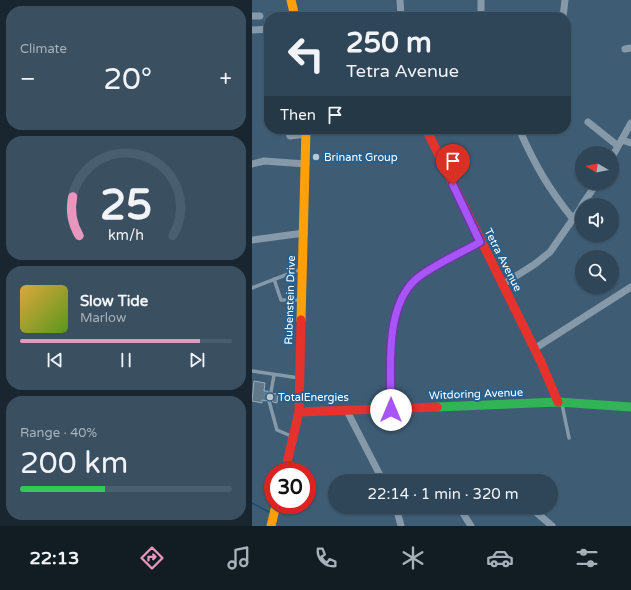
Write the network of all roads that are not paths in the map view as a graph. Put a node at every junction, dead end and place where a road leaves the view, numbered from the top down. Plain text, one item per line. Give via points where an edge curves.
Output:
1 (291, 0) edge
2 (400, 0) edge
3 (481, 0) edge
4 (565, 0) edge
5 (294, 12) edge
6 (401, 12) edge
7 (481, 12) edge
8 (563, 12) edge
9 (252, 16) edge
10 (260, 16) dead end
11 (252, 30) edge
12 (264, 30) edge
13 (588, 122) dead end
14 (631, 122) edge
15 (289, 134) edge
16 (298, 134) edge
17 (306, 134) edge
18 (428, 134) edge
19 (521, 134) edge
20 (620, 143) junction
21 (631, 143) edge
22 (618, 146) edge
23 (252, 164) edge
24 (306, 164) junction
25 (575, 216) edge
26 (573, 219) junction
27 (304, 233) junction
28 (252, 240) edge
29 (480, 242) junction
30 (304, 268) junction
31 (274, 278) junction
32 (502, 285) junction
33 (631, 286) edge
34 (252, 288) edge
35 (302, 300) junction
36 (534, 349) junction
37 (252, 371) edge
38 (274, 375) junction
39 (300, 378) junction
40 (271, 392) dead end
41 (269, 402) dead end
42 (560, 402) junction
43 (631, 407) edge
44 (391, 410) junction
45 (347, 411) junction
46 (298, 412) junction
47 (292, 436) junction
48 (569, 438) dead end
49 (286, 462) edge
50 (379, 474) edge
51 (274, 514) edge
52 (398, 514) edge
53 (463, 514) edge
54 (538, 514) edge
55 (271, 526) edge
56 (401, 526) edge
57 (471, 526) edge
58 (552, 526) edge

1 - 5 street
2 - 6 street
3 - 7 street
4 - 8 street
9 - 10 street
11 - 12 street
13 - 20 street
14 - 20 street
15 - 16 street
17 - 24 street, Rubenstein Drive
18 - 29 street, Tetra Avenue
19 - 26 street via 537,170
20 - 21 street
20 - 22 street
23 - 24 street via 264,161
24 - 27 street, Rubenstein Drive
25 - 26 street
26 - 32 street via 550,252
27 - 28 street
27 - 30 street, Rubenstein Drive
29 - 32 street, Tetra Avenue
29 - 44 street via 419,277 408,288 401,301 393,324
30 - 31 lane
30 - 35 street, Rubenstein Drive
31 - 34 lane
31 - 35 lane via 281,300
32 - 36 street, Tetra Avenue
33 - 36 street
35 - 39 street, Rubenstein Drive
36 - 42 street, Tetra Avenue
37 - 38 lane
38 - 39 lane
38 - 40 lane
39 - 46 street, Rubenstein Drive
41 - 47 lane via 276,430
42 - 43 street, Witdoring Avenue
42 - 44 street, Witdoring Avenue
42 - 48 lane
44 - 45 street, Witdoring Avenue
45 - 46 street, Witdoring Avenue
45 - 50 street
46 - 47 street, Rubenstein Drive
47 - 49 street, Rubenstein Drive
51 - 55 street
52 - 56 street
53 - 57 street
54 - 58 street

